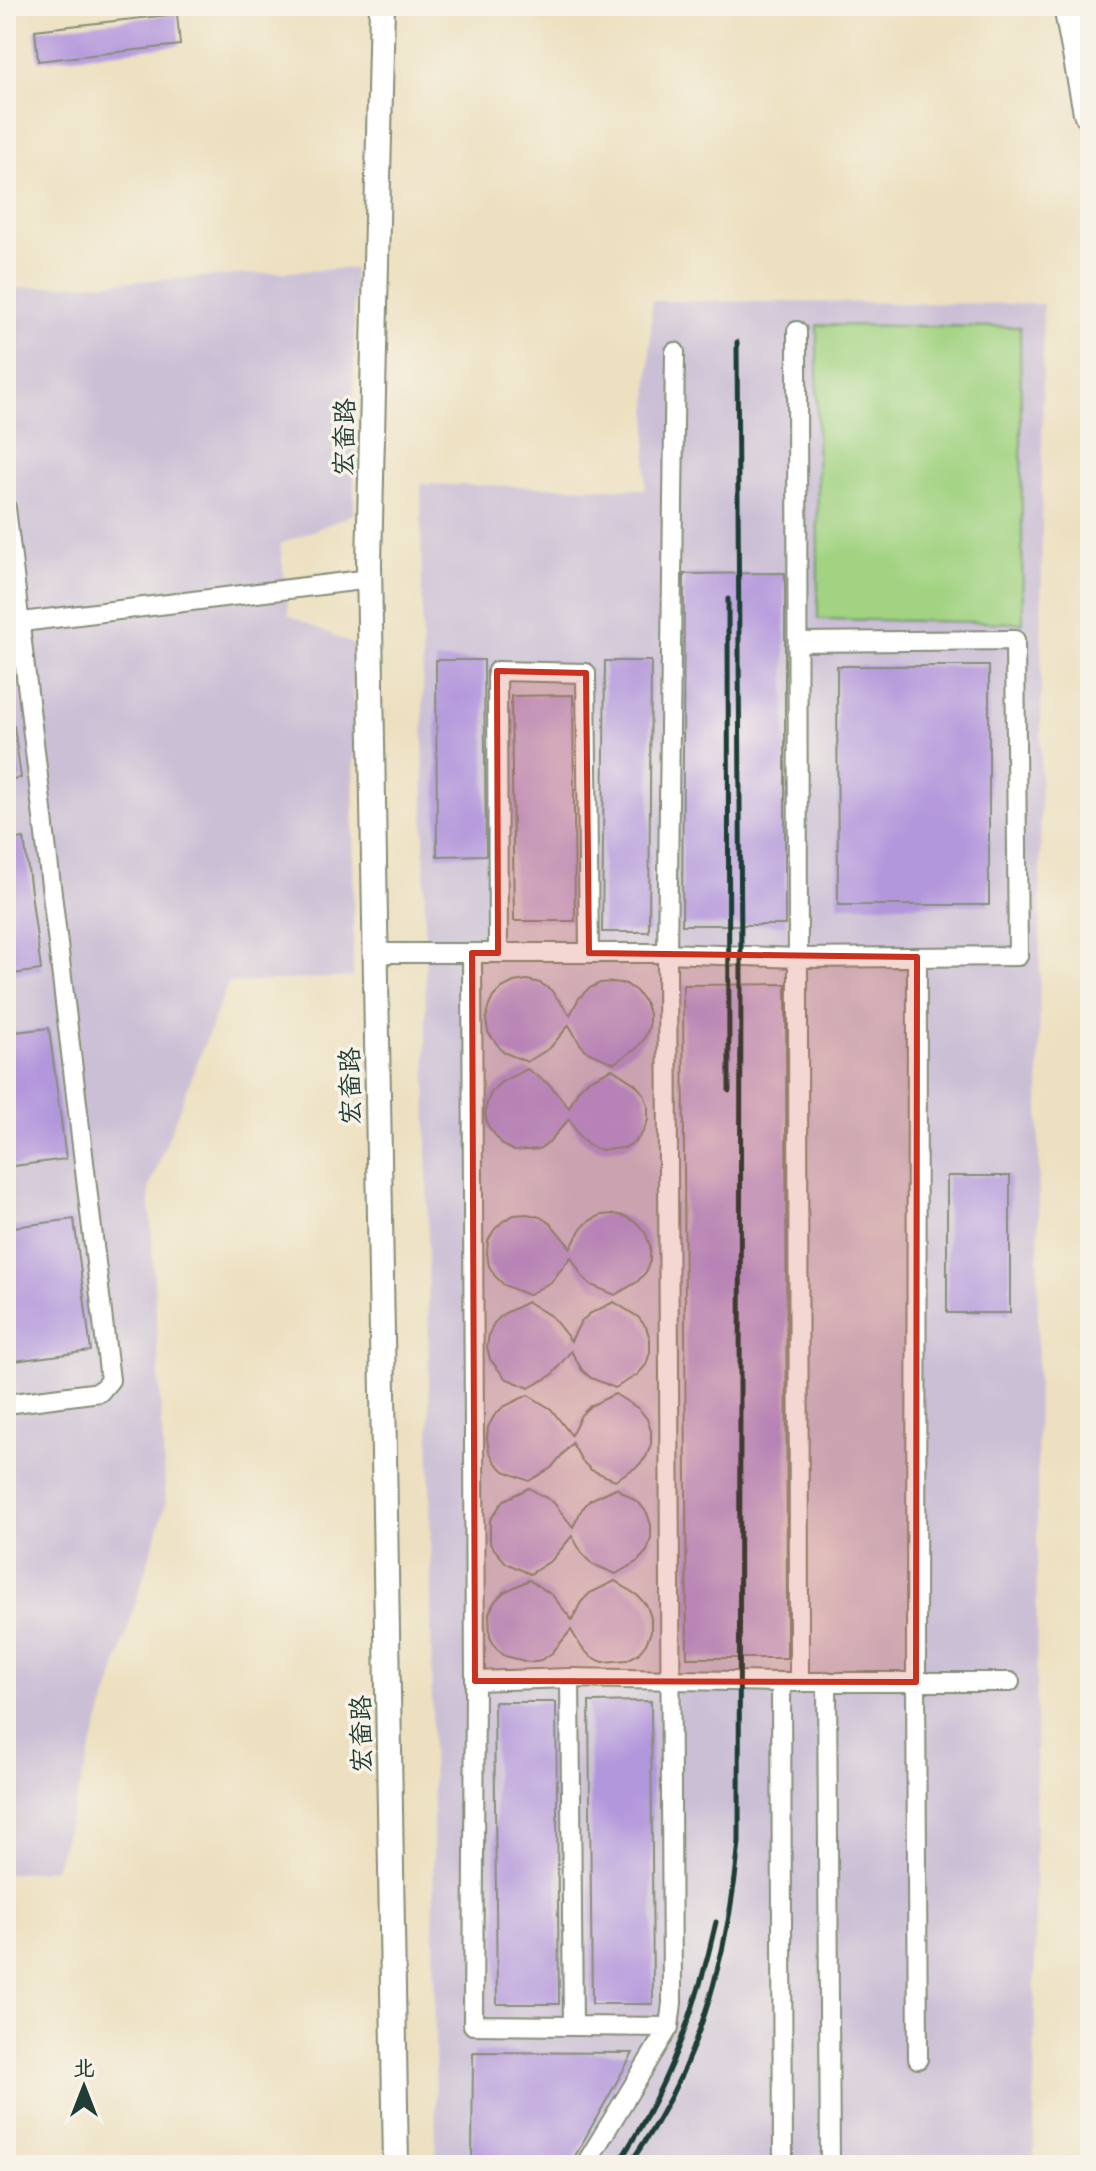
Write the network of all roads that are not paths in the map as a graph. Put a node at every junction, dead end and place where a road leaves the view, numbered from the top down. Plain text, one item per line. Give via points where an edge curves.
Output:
1 (382, 6) edge
2 (1070, 6) edge
3 (1090, 112) edge
4 (797, 331) dead end
5 (675, 352) dead end
6 (6, 508) edge
7 (370, 579) junction
8 (13, 623) edge
9 (799, 642) junction
10 (376, 953) junction
11 (472, 953) junction
12 (498, 953) junction
13 (589, 953) junction
14 (667, 953) junction
15 (917, 957) junction
16 (797, 958) junction
17 (6, 1404) edge
18 (570, 1678) junction
19 (669, 1680) junction
20 (475, 1681) junction
21 (827, 1681) junction
22 (790, 1682) junction
23 (916, 1682) junction
24 (1010, 1682) dead end
25 (573, 2026) junction
26 (669, 2027) junction
27 (918, 2059) dead end
28 (396, 2165) edge
29 (585, 2165) edge
30 (783, 2165) edge
31 (830, 2165) edge

1 - 7 street, 宏奤路
2 - 3 highway
4 - 9 street
5 - 14 street
6 - 8 street
7 - 8 street
7 - 10 street, 宏奤路
8 - 17 street via 110,1380 100,1392
9 - 15 street via 1015,640 1018,956
9 - 16 street
10 - 11 street
10 - 28 street, 宏奤路
11 - 12 street
11 - 20 street
12 - 13 street
12 - 13 street via 497,671 586,673
13 - 14 street
14 - 16 street
14 - 19 street
15 - 16 street
15 - 23 street
16 - 22 street
18 - 19 street
18 - 20 street
18 - 25 street
19 - 22 street
19 - 26 street
20 - 25 street via 473,2025
21 - 22 street
21 - 23 street
21 - 31 street
22 - 30 street
23 - 24 street
23 - 27 street
25 - 26 street
26 - 29 street

